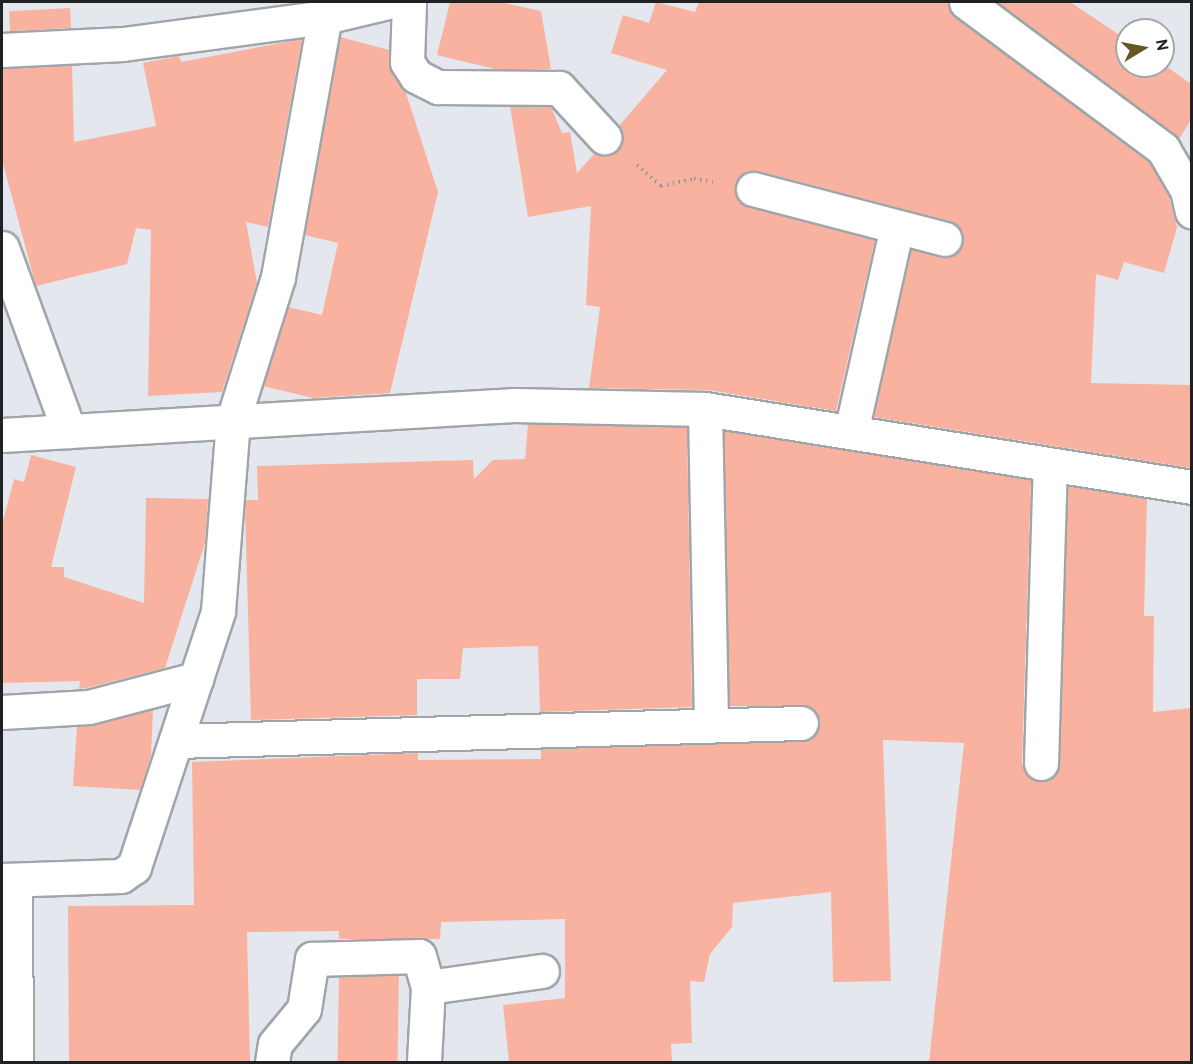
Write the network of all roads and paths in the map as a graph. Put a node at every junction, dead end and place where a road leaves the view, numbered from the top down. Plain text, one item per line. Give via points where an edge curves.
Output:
1 (388, 2) edge
2 (409, 2) edge
3 (966, 2) edge
4 (227, 15) edge
5 (325, 17) junction
6 (2, 50) edge
7 (604, 136) joint
8 (1177, 152) edge
9 (753, 189) joint
10 (1191, 211) edge
11 (896, 230) junction
12 (945, 239) dead end
13 (2, 248) edge
14 (705, 409) junction
15 (233, 420) junction
16 (69, 431) junction
17 (850, 432) junction
18 (2, 435) edge
19 (1050, 465) junction
20 (1191, 487) edge
21 (196, 679) junction
22 (2, 712) edge
23 (801, 723) dead end
24 (711, 724) junction
25 (176, 741) junction
26 (1041, 763) dead end
27 (8, 880) edge
28 (542, 971) dead end
29 (428, 987) junction
30 (16, 1062) edge
31 (272, 1062) edge
32 (424, 1062) edge

1 - 5 street
2 - 7 street via 407,62 416,76 438,87 559,88
3 - 8 street
4 - 5 street
4 - 6 street via 123,44
5 - 15 street via 278,277
7 - 9 path via 661,186 694,179
8 - 10 street
9 - 11 street
11 - 12 street
11 - 17 street
13 - 16 street
14 - 15 street via 514,405
14 - 17 street
14 - 24 street
15 - 16 street
15 - 21 street via 218,611
16 - 18 street
17 - 19 street
19 - 20 street
19 - 26 street
21 - 22 street via 89,707
21 - 25 street
23 - 24 street
24 - 25 street
25 - 27 street via 134,867 121,876
27 - 30 street
28 - 29 street
29 - 31 street via 419,956 312,959 304,1009 275,1044
29 - 32 street

